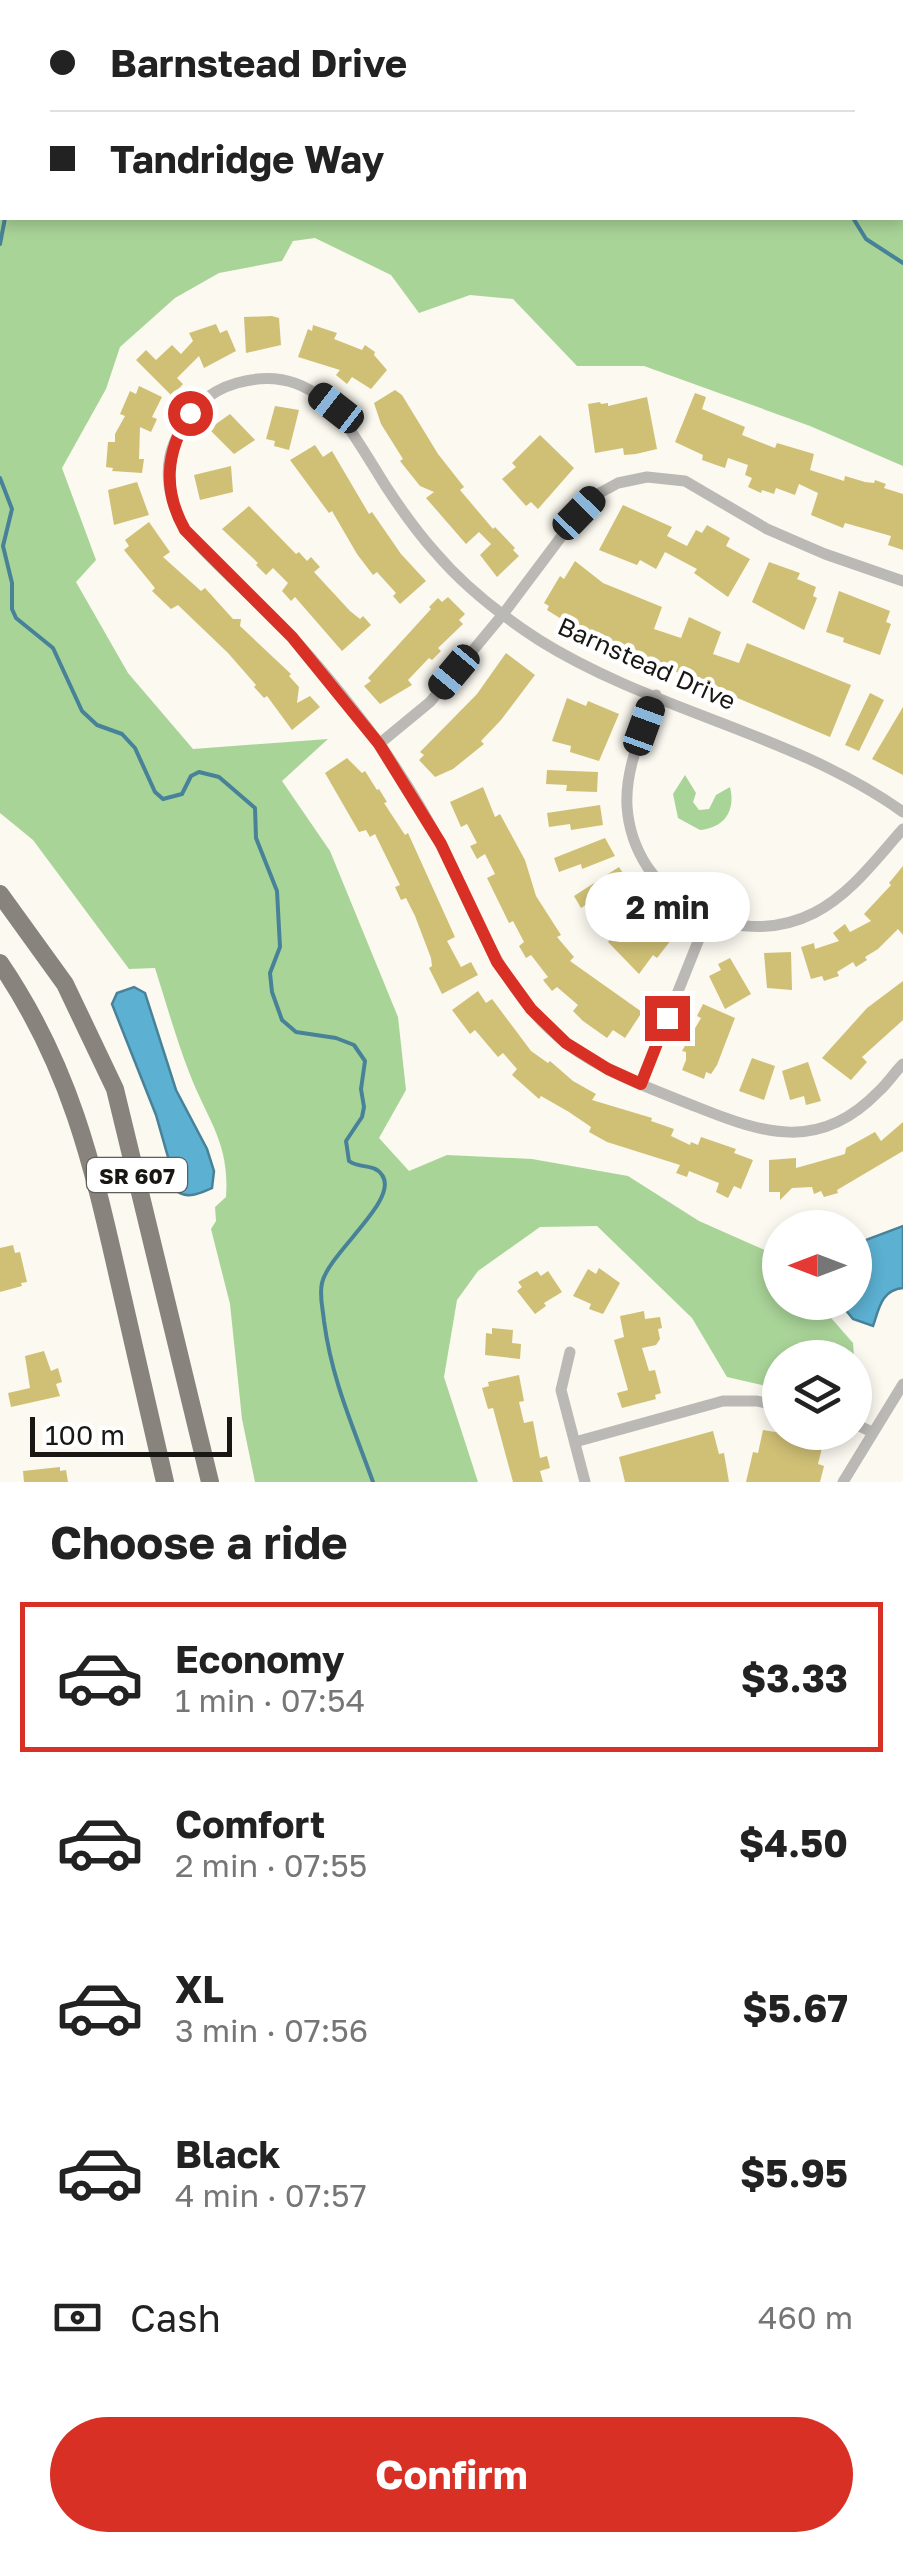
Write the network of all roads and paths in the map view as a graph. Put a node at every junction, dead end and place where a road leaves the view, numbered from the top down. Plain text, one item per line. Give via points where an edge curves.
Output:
1 (903, 581) edge
2 (504, 614) junction
3 (656, 695) junction
4 (379, 744) junction
5 (903, 812) edge
6 (903, 828) edge
7 (0, 894) edge
8 (707, 919) junction
9 (0, 963) edge
10 (903, 1064) edge
11 (641, 1084) junction
12 (570, 1352) dead end
13 (903, 1384) edge
14 (762, 1402) edge
15 (872, 1432) edge
16 (575, 1442) junction
17 (862, 1450) edge
18 (165, 1482) edge
19 (210, 1482) edge
20 (585, 1482) edge
21 (843, 1482) edge

1 - 2 street via 767,528 684,482 647,476 596,495
2 - 3 street, Barnstead Drive via 582,663
2 - 4 street via 430,702
2 - 4 street, Barnstead Drive via 436,554 336,408 318,394 264,378 218,390 190,413 168,469 175,513 292,637
3 - 5 street, Barnstead Drive via 825,764
3 - 8 street via 628,782 631,830 651,872
4 - 11 street, Barnstead Drive via 441,844 513,986 566,1043
6 - 8 street via 850,887 811,914 758,926
7 - 19 main road, SR 607 via 65,984 115,1089
8 - 11 street
9 - 18 main road, SR 607 via 44,1035 73,1101
10 - 11 street, Barnstead Drive via 851,1114 796,1132 749,1128
12 - 16 street via 561,1390
13 - 15 street
14 - 16 street via 723,1401
16 - 20 street
17 - 21 street

